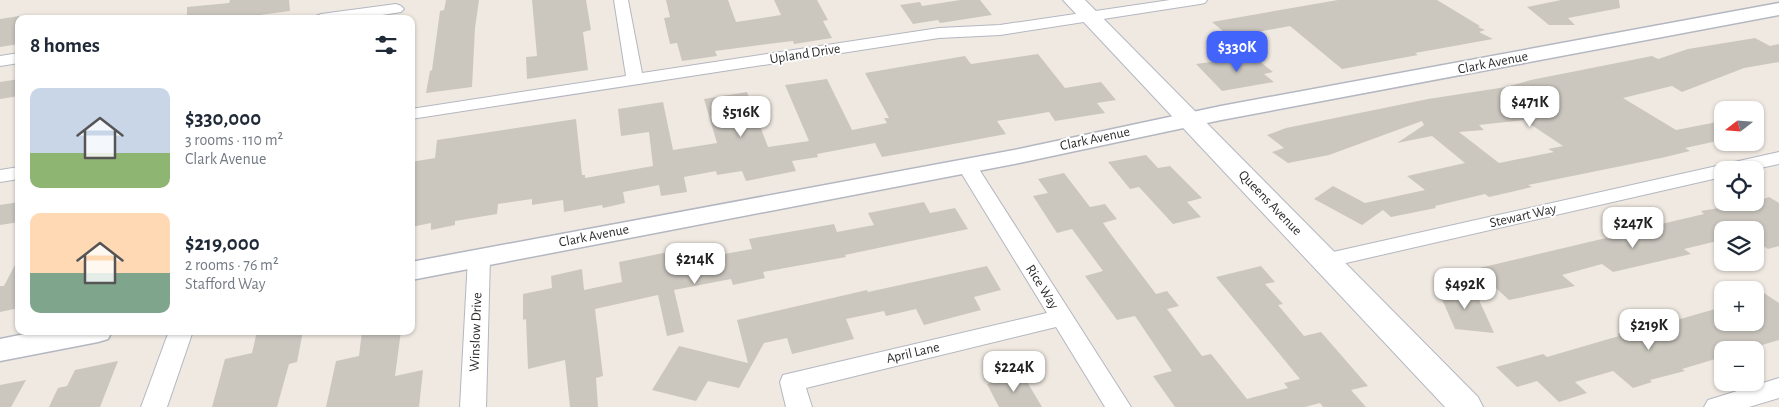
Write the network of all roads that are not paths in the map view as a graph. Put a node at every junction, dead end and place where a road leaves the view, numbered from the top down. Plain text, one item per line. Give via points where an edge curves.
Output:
1 (621, 0) edge
2 (1200, 0) edge
3 (1081, 8) edge
4 (396, 9) edge
5 (1779, 9) edge
6 (351, 15) edge
7 (15, 59) edge
8 (0, 61) edge
9 (635, 80) junction
10 (415, 113) edge
11 (1190, 119) junction
12 (1779, 158) edge
13 (1764, 161) edge
14 (967, 166) junction
15 (1714, 172) edge
16 (15, 174) edge
17 (0, 176) edge
18 (479, 258) junction
19 (1324, 260) junction
20 (415, 270) edge
21 (1061, 318) junction
22 (77, 335) edge
23 (180, 335) edge
24 (0, 350) edge
25 (1774, 394) edge
26 (154, 407) edge
27 (473, 407) edge
28 (799, 407) edge
29 (1118, 407) edge
30 (1466, 407) edge
31 (1717, 407) edge

1 - 9 street
2 - 3 street, Upland Drive
3 - 9 street, Upland Drive via 1000,30 939,33
3 - 11 main road, Queens Avenue
4 - 6 street
5 - 11 street, Clark Avenue
7 - 8 street
9 - 10 street, Upland Drive
11 - 14 street, Clark Avenue
11 - 19 main road, Queens Avenue
12 - 13 street, Stewart Way
14 - 18 street, Clark Avenue
14 - 21 street, Rice Way
15 - 19 street, Stewart Way
16 - 17 street
18 - 20 street, Clark Avenue
18 - 27 street, Winslow Drive
19 - 30 main road, Queens Avenue
21 - 28 street, April Lane via 792,382
21 - 29 street, Rice Way
22 - 24 street
23 - 26 street
25 - 31 street

